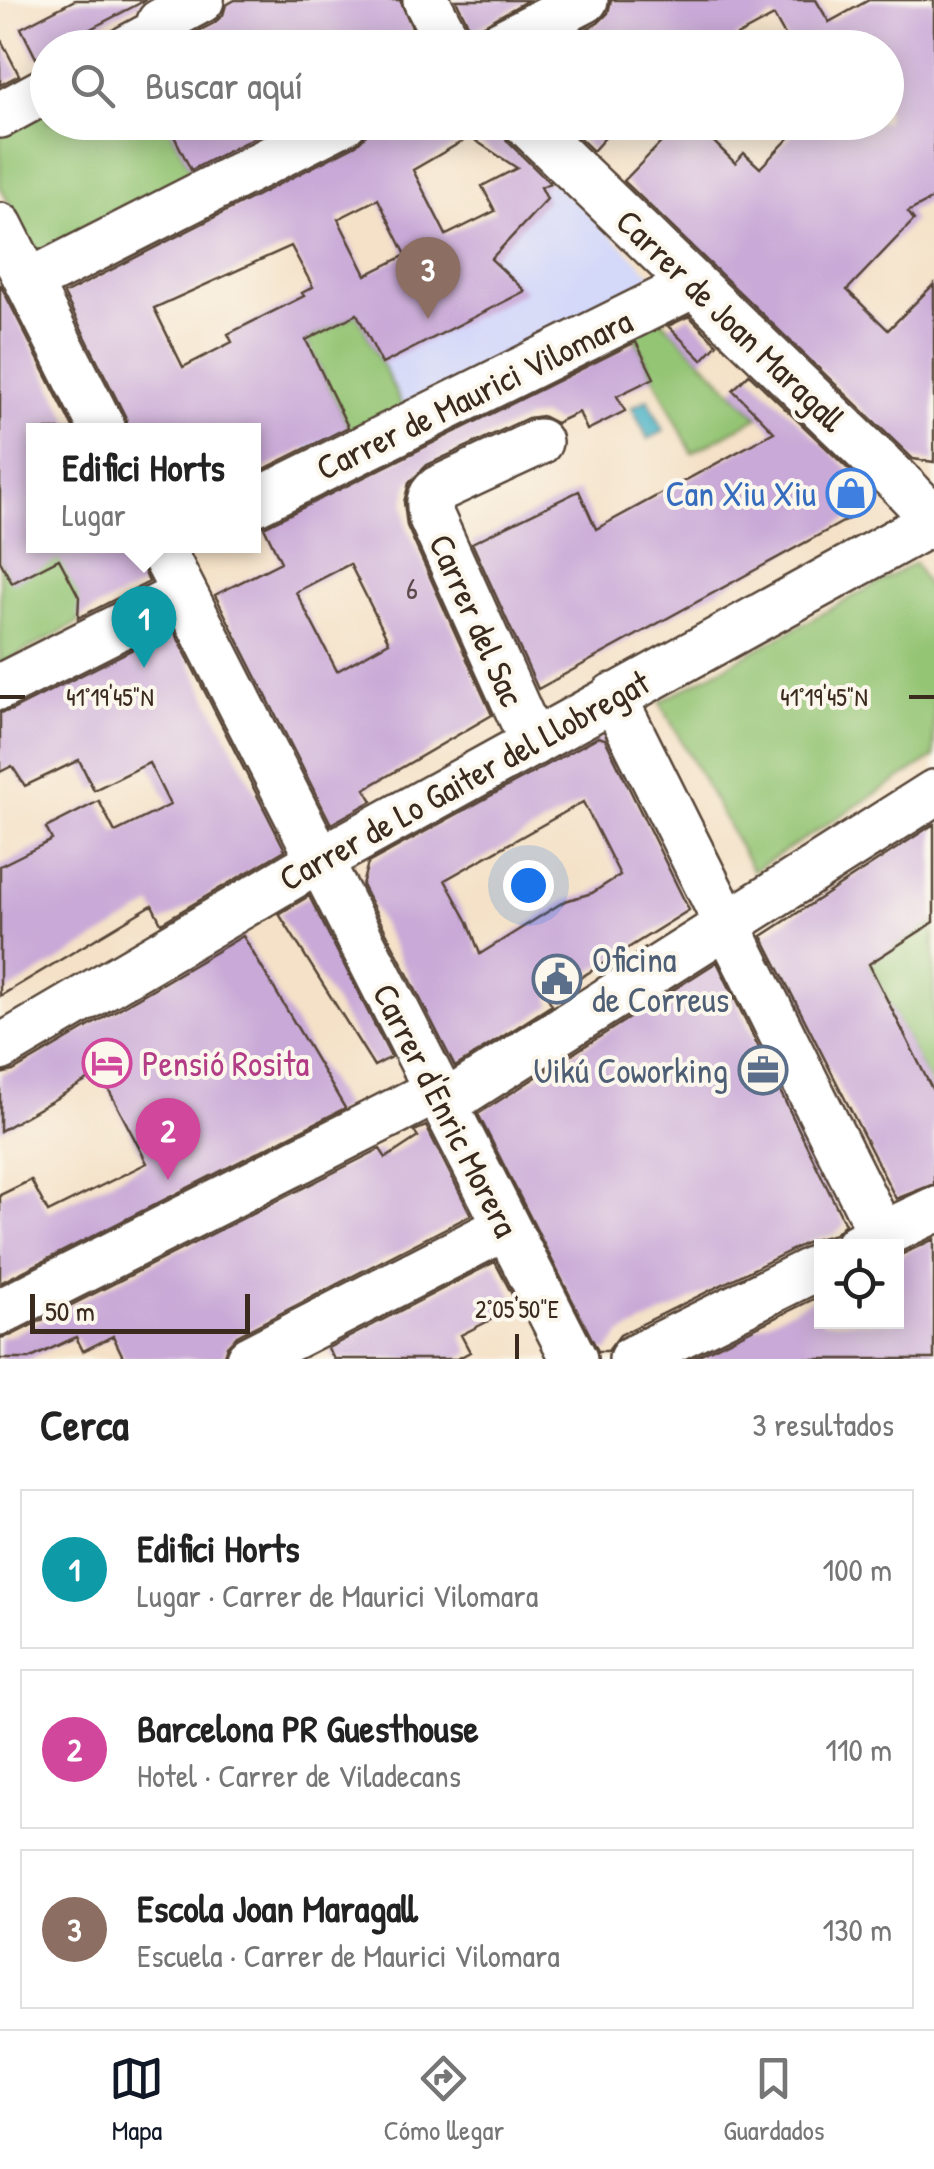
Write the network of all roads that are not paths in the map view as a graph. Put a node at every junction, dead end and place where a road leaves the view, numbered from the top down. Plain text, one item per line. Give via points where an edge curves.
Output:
1 (201, 0) edge
2 (426, 0) edge
3 (585, 0) edge
4 (154, 30) edge
5 (442, 30) edge
6 (527, 30) edge
7 (30, 98) edge
8 (0, 114) edge
9 (308, 140) edge
10 (543, 140) edge
11 (0, 226) edge
12 (28, 282) junction
13 (693, 286) junction
14 (98, 423) edge
15 (538, 442) dead end
16 (261, 500) edge
17 (933, 523) edge
18 (167, 553) edge
19 (184, 594) junction
20 (0, 687) edge
21 (613, 696) junction
22 (533, 743) junction
23 (934, 793) edge
24 (320, 860) junction
25 (728, 923) junction
26 (0, 1048) edge
27 (440, 1098) junction
28 (934, 1210) edge
29 (506, 1227) junction
30 (870, 1239) edge
31 (872, 1239) edge
32 (814, 1269) edge
33 (0, 1312) edge
34 (249, 1359) edge
35 (574, 1359) edge
36 (632, 1359) edge

1 - 4 street
2 - 5 street
3 - 6 street
7 - 8 street
9 - 12 street
10 - 13 street, Carrer de Joan Maragall
11 - 12 street
12 - 14 street
13 - 16 street, Carrer de Maurici Vilomara
13 - 17 street, Carrer de Joan Maragall via 918,500
15 - 22 street, Carrer del Sac via 438,489 429,503
17 - 21 street, Carrer de Lo Gaiter del Llobregat
18 - 19 street, Carrer d'Enric Morera
19 - 20 street
19 - 24 street, Carrer d'Enric Morera
21 - 22 street, Carrer de Lo Gaiter del Llobregat
21 - 25 street
22 - 24 street, Carrer de Lo Gaiter del Llobregat
23 - 25 street
24 - 26 street, Carrer de Lo Gaiter del Llobregat
24 - 27 street, Carrer d'Enric Morera
25 - 27 street
25 - 30 street
27 - 29 street, Carrer d'Enric Morera
27 - 33 street
28 - 31 street
29 - 34 street
29 - 35 street, Carrer d'Enric Morera
32 - 36 street

